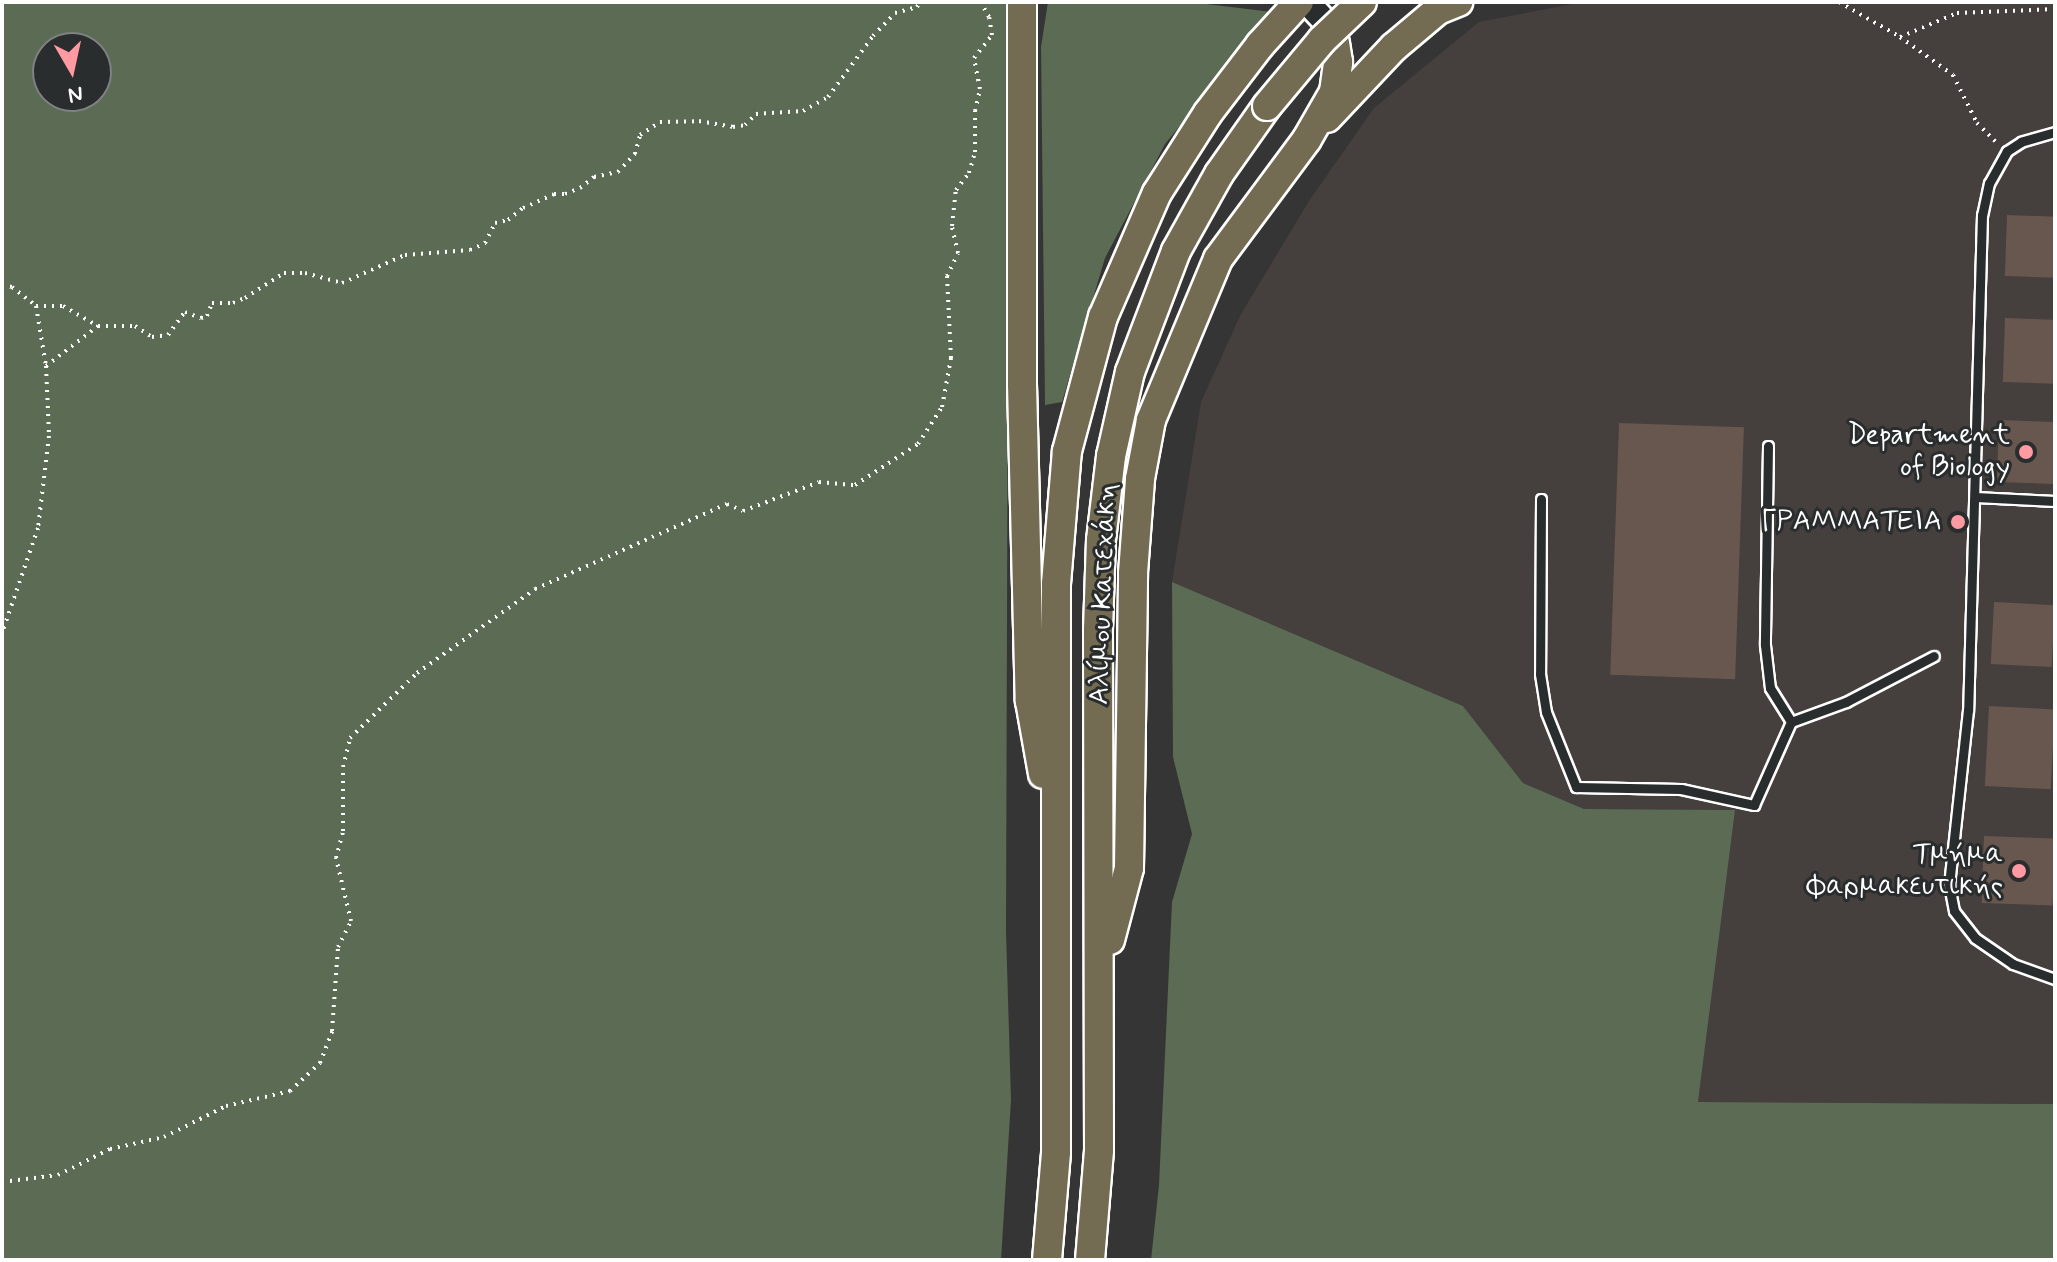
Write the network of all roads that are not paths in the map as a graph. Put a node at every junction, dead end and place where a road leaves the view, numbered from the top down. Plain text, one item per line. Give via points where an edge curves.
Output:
1 (1022, 2) edge
2 (1299, 2) edge
3 (1307, 2) edge
4 (1362, 2) edge
5 (1458, 2) edge
6 (1335, 42) joint
7 (2055, 132) edge
8 (1307, 139) junction
9 (1768, 446) dead end
10 (1975, 497) junction
11 (1541, 499) dead end
12 (2055, 501) edge
13 (1934, 656) dead end
14 (1791, 722) junction
15 (1057, 854) junction
16 (2055, 979) edge
17 (1099, 984) junction
18 (1047, 1260) edge
19 (1090, 1260) edge

1 - 15 main road via 1022,384 1030,701
2 - 15 main road, Αλίμου Κατεχάκη via 1208,113 1157,193 1119,274 1089,361 1067,451 1056,584
3 - 6 main road via 1330,27
4 - 17 main road, Αλίμου Κατεχάκη, bridge via 1267,106 1219,174 1176,251 1139,346 1111,456 1101,540
5 - 8 main road via 1438,10 1394,47
6 - 8 main road via 1334,92
7 - 10 lane via 2007,151 1989,183 1982,215
8 - 17 main road via 1218,259 1151,420 1140,479 1133,573 1129,868
9 - 14 lane via 1765,645 1770,688
10 - 12 lane
10 - 16 lane via 1968,710 1949,885 1954,911 1975,938 2013,964
11 - 14 lane via 1540,674 1546,712 1576,787 1681,789 1754,805
13 - 14 lane via 1846,702
15 - 18 main road, Αλίμου Κατεχάκη via 1056,1152
17 - 19 main road, Αλίμου Κατεχάκη via 1099,1150

